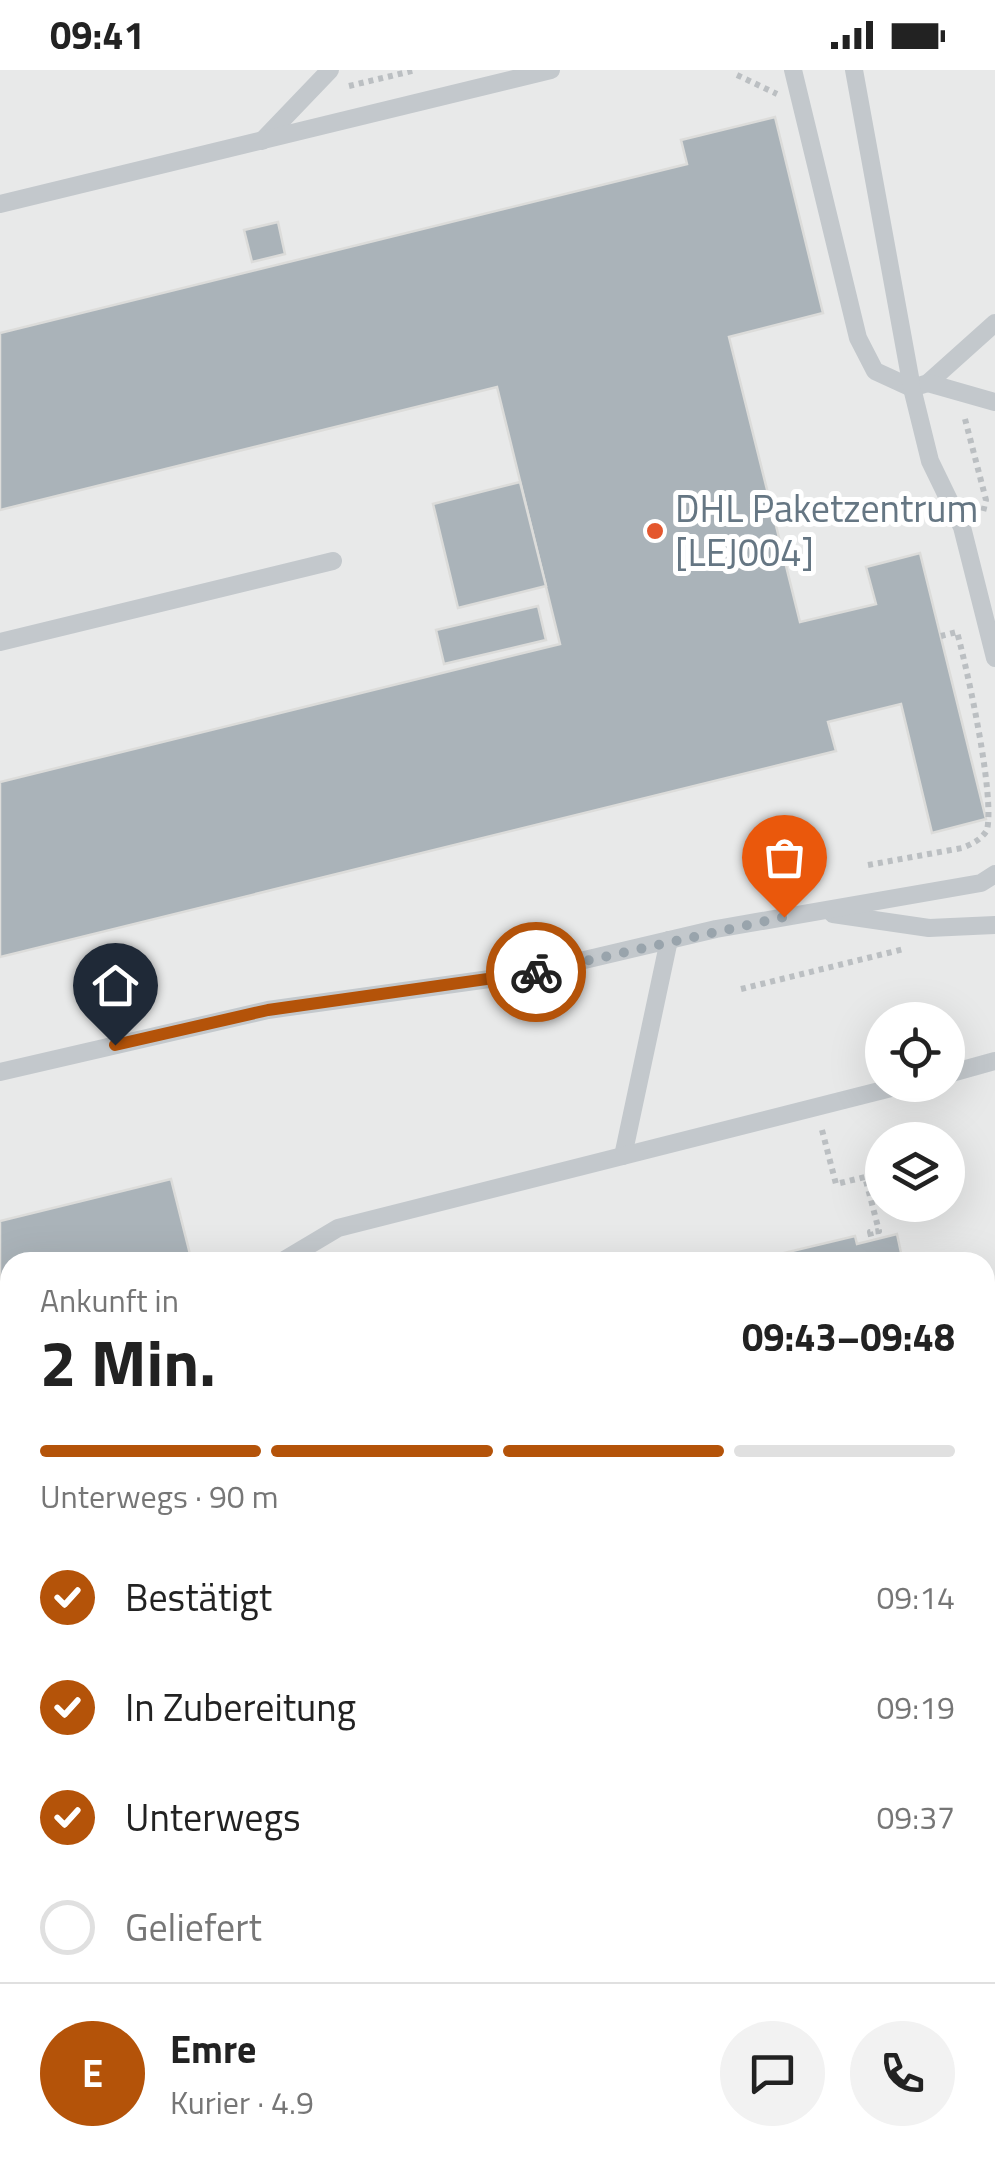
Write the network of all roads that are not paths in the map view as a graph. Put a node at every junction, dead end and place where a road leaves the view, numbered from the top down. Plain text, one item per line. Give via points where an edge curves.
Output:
1 (330, 70) edge
2 (551, 70) edge
3 (793, 70) edge
4 (854, 70) edge
5 (262, 141) junction
6 (0, 204) edge
7 (995, 322) edge
8 (920, 386) junction
9 (995, 402) edge
10 (333, 561) dead end
11 (0, 642) edge
12 (995, 658) edge
13 (995, 874) edge
14 (818, 911) junction
15 (995, 924) edge
16 (669, 940) junction
17 (995, 1061) edge
18 (965, 1069) edge
19 (0, 1072) edge
20 (865, 1095) edge
21 (623, 1156) junction
22 (298, 1252) edge

1 - 5 lane
2 - 5 lane
3 - 8 lane via 858,338 875,370
4 - 8 lane
5 - 6 lane
7 - 8 lane
8 - 9 lane
8 - 12 lane via 930,461 962,527
10 - 11 lane
13 - 14 lane via 981,883
14 - 15 lane via 929,928
14 - 16 lane
16 - 19 lane via 526,974 268,1010
16 - 21 lane
17 - 18 lane
20 - 21 lane
21 - 22 lane via 338,1228

